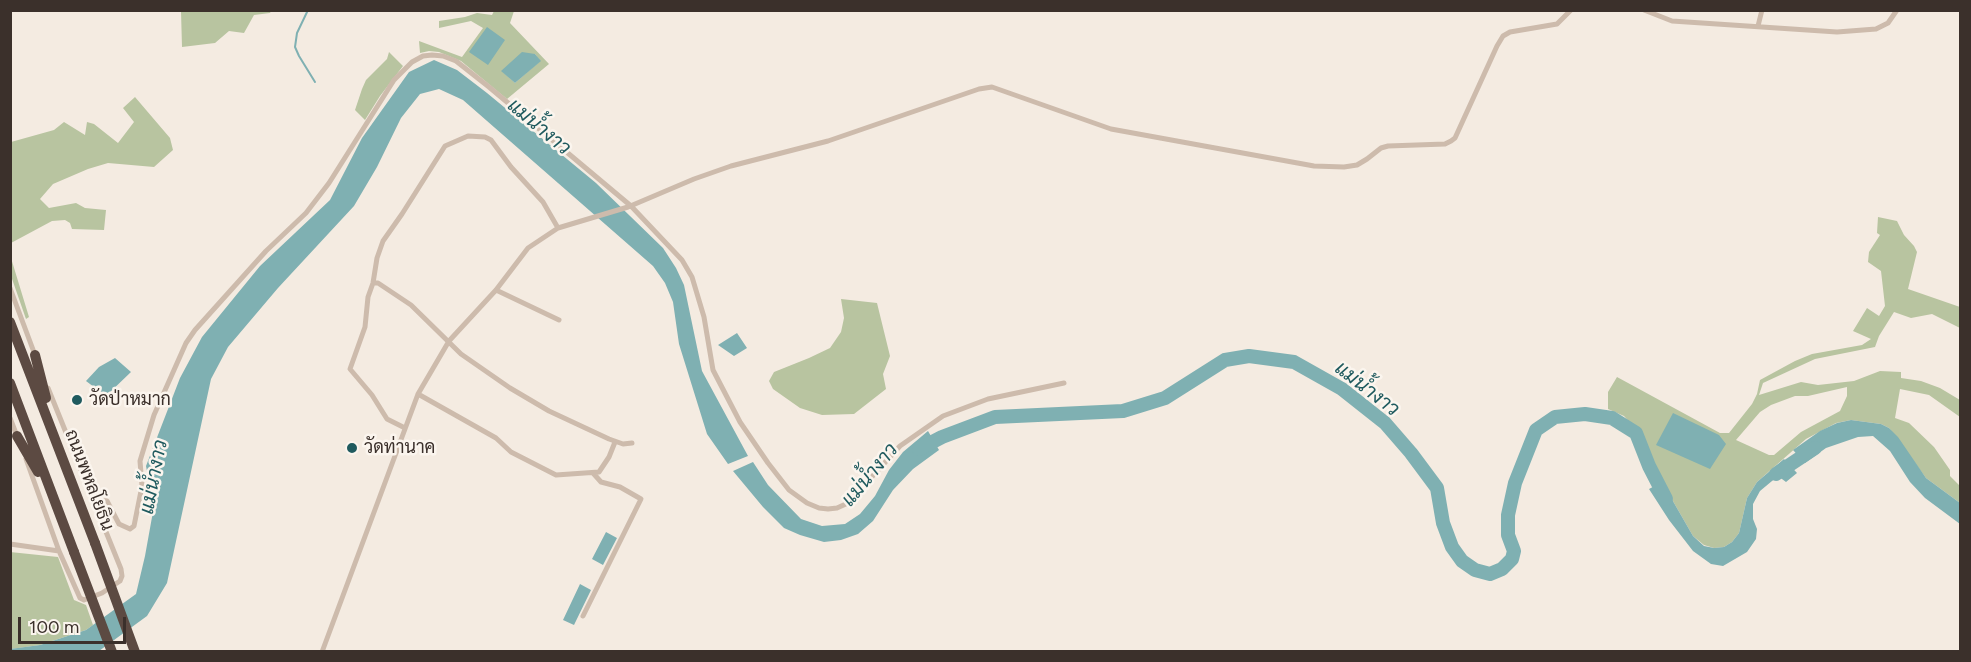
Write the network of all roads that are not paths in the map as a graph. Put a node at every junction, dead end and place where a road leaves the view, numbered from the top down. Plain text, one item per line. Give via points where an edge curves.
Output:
1 (1571, 10) edge
2 (1644, 10) edge
3 (1762, 10) edge
4 (1897, 10) edge
5 (1758, 26) junction
6 (629, 206) junction
7 (558, 228) junction
8 (373, 283) junction
9 (10, 288) edge
10 (496, 290) junction
11 (559, 320) dead end
12 (10, 322) edge
13 (449, 341) junction
14 (35, 355) junction
15 (10, 383) edge
16 (1064, 383) dead end
17 (418, 394) junction
18 (10, 418) edge
19 (405, 428) junction
20 (17, 436) junction
21 (615, 442) junction
22 (632, 442) dead end
23 (57, 446) junction
24 (593, 473) junction
25 (53, 498) junction
26 (92, 499) junction
27 (10, 544) edge
28 (60, 551) junction
29 (583, 616) dead end
30 (112, 651) edge
31 (135, 651) edge
32 (322, 651) edge

1 - 6 street via 1557,24 1503,36 1451,141 1388,146 1357,165 1314,166 1111,129 992,87 828,141 731,166
2 - 5 street via 1672,21
3 - 5 street
4 - 5 street via 1888,23 1876,29 1837,32
6 - 7 street
6 - 16 street via 689,270 704,317 711,364 740,422 789,490 819,508 837,508 848,503 900,446 943,416 988,399
6 - 26 street via 456,61 423,56 412,62 394,80 330,183 306,213 266,251 186,344 154,415 140,461 142,486 134,526 130,529 119,524 107,501
7 - 8 street via 543,202 491,140 468,136 445,146 436,158 383,241
7 - 10 street via 528,248
8 - 13 street via 411,305
8 - 19 street via 350,369 387,419
9 - 14 street
10 - 11 street
10 - 13 street
12 - 23 highway, ถนนพหลโยธิน
13 - 17 street
13 - 21 street via 510,388
14 - 23 highway
14 - 26 street
15 - 25 highway
17 - 19 street
17 - 24 street via 556,475
18 - 20 street
19 - 32 street
20 - 25 highway
20 - 28 street
21 - 22 street
21 - 24 street via 603,467
23 - 31 highway, ถนนพหลโยธิน, bridge
24 - 29 street via 601,482 641,499
25 - 30 highway, bridge
26 - 28 street via 121,569 120,581 84,600
27 - 28 street

